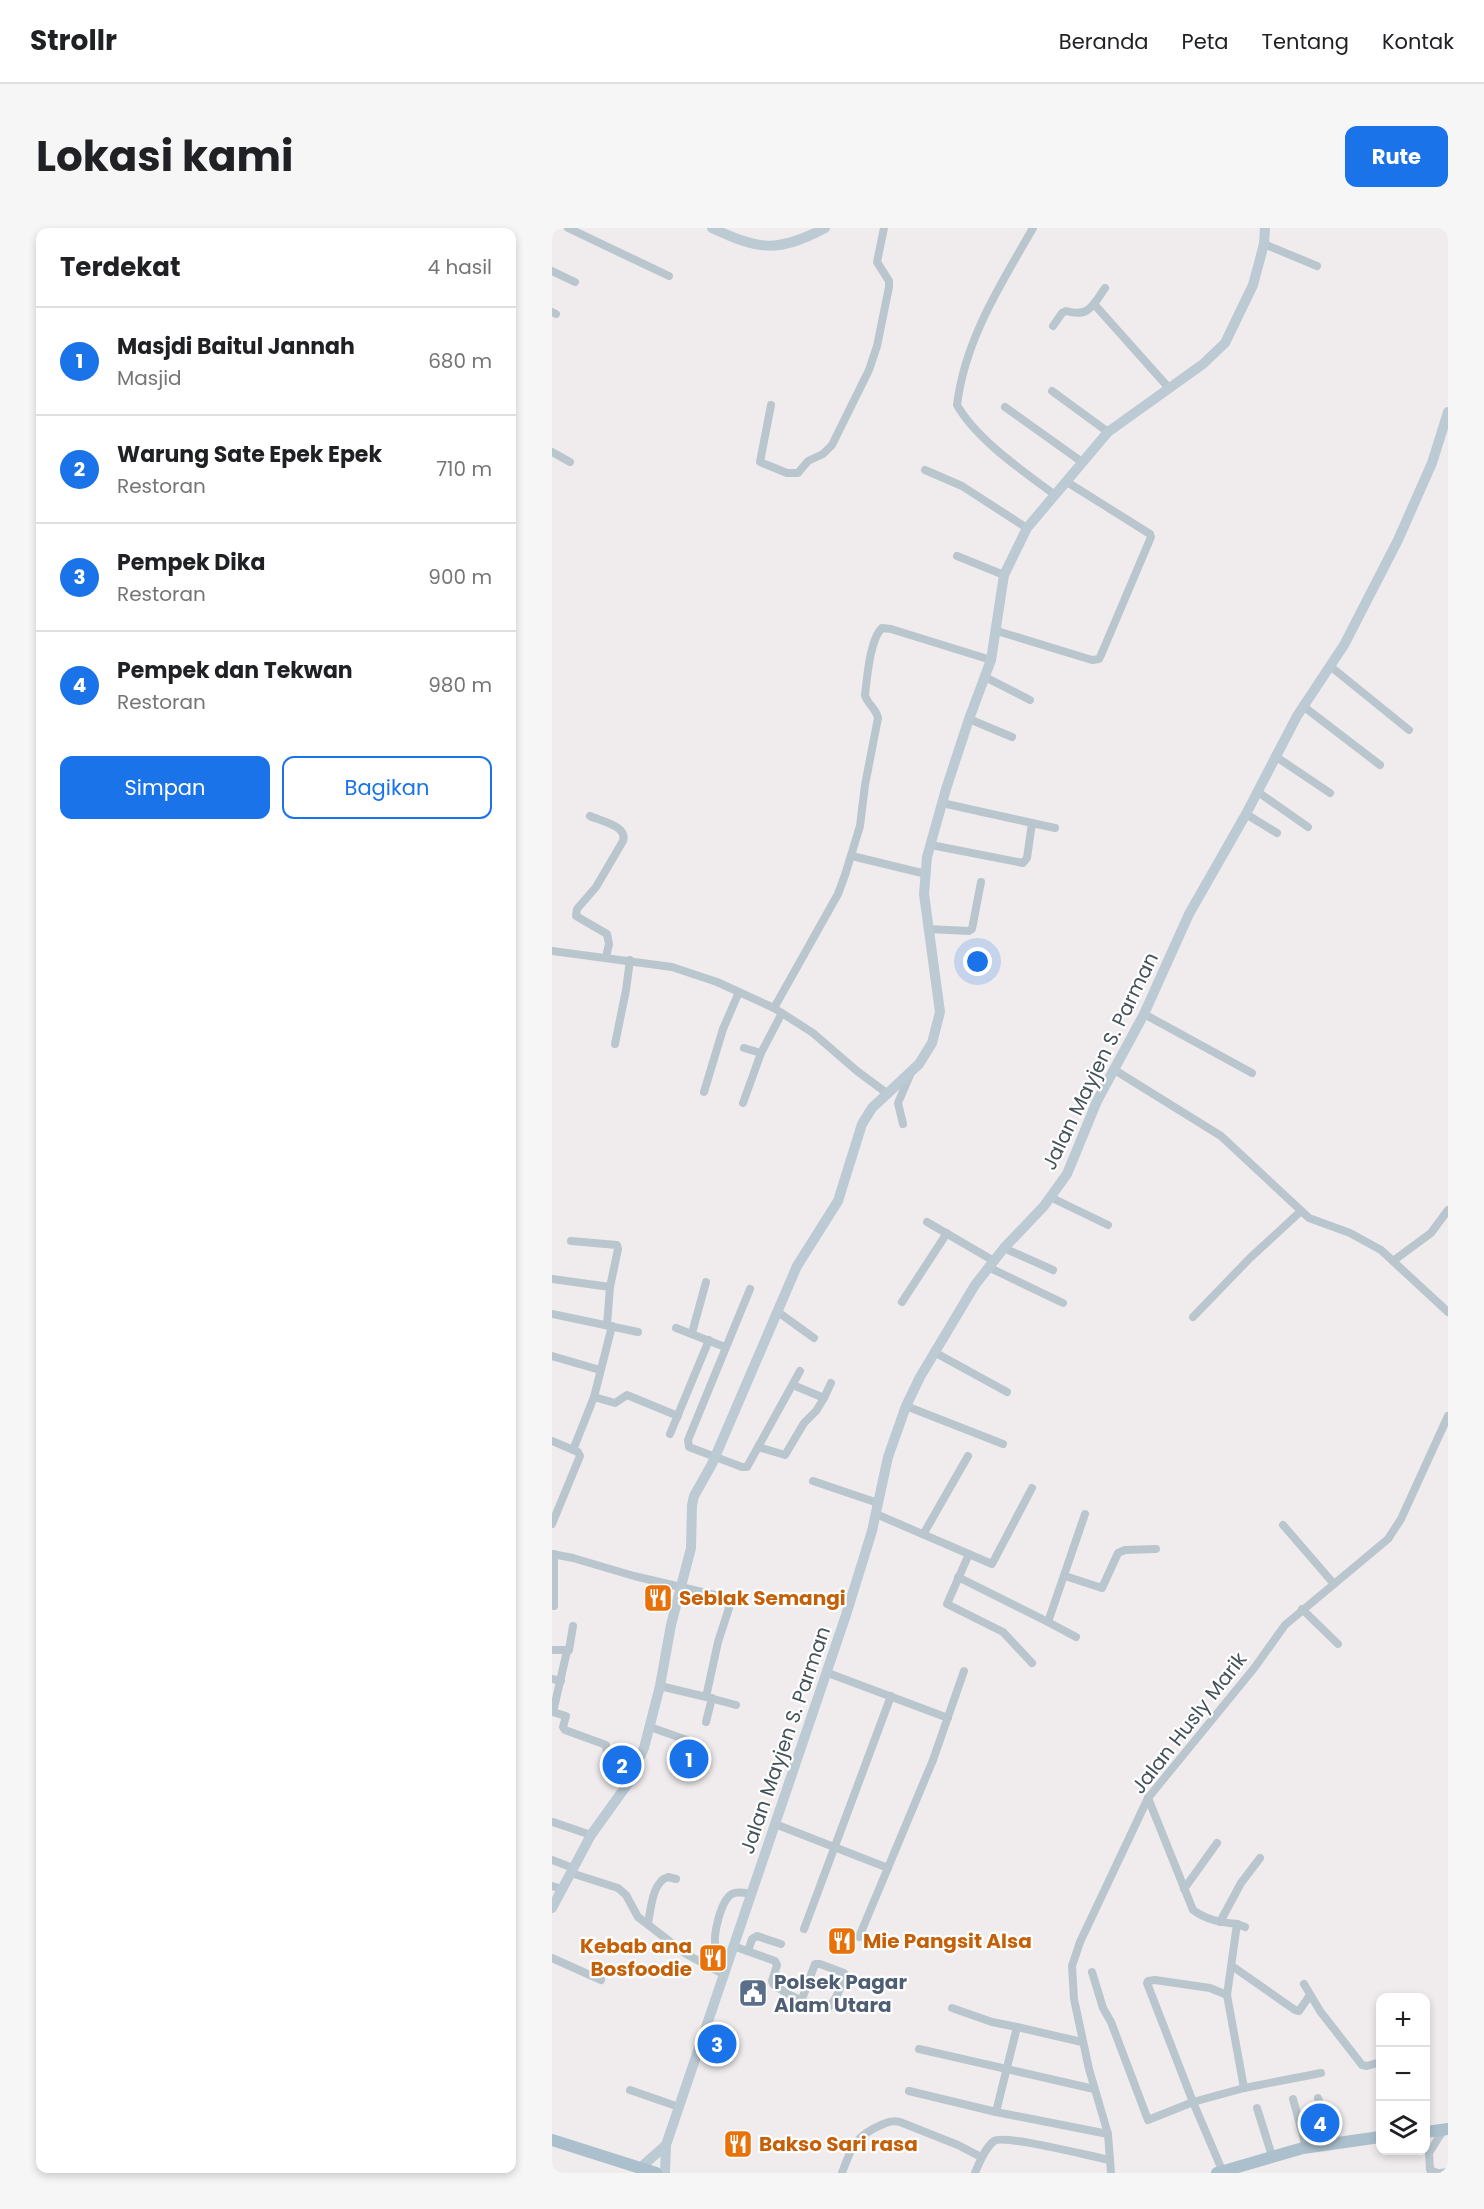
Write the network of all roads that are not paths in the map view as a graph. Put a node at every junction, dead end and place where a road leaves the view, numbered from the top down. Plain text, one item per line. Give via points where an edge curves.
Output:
1 (568, 228) edge
2 (711, 228) edge
3 (884, 228) edge
4 (1033, 228) edge
5 (1265, 228) edge
6 (818, 230) edge
7 (1264, 244) junction
8 (1317, 266) dead end
9 (552, 271) edge
10 (669, 276) dead end
11 (575, 282) dead end
12 (1105, 288) dead end
13 (1094, 304) junction
14 (1053, 326) dead end
15 (1168, 387) junction
16 (1052, 391) dead end
17 (771, 405) dead end
18 (1005, 407) dead end
19 (1448, 412) edge
20 (1108, 432) junction
21 (552, 452) edge
22 (570, 462) dead end
23 (1082, 462) junction
24 (925, 470) dead end
25 (1066, 482) junction
26 (1055, 495) junction
27 (1027, 528) junction
28 (957, 556) dead end
29 (1004, 575) junction
30 (997, 631) junction
31 (992, 660) junction
32 (1330, 666) junction
33 (985, 677) junction
34 (1030, 700) dead end
35 (1303, 706) junction
36 (969, 719) junction
37 (1409, 730) dead end
38 (1012, 737) dead end
39 (1275, 756) junction
40 (1380, 765) dead end
41 (1258, 792) junction
42 (1330, 793) dead end
43 (942, 803) junction
44 (1246, 814) junction
45 (590, 816) dead end
46 (1032, 823) junction
47 (1308, 827) dead end
48 (1055, 828) dead end
49 (1277, 833) dead end
50 (931, 845) junction
51 (852, 856) junction
52 (926, 874) junction
53 (981, 882) dead end
54 (928, 929) junction
55 (552, 951) edge
56 (606, 957) junction
57 (630, 960) junction
58 (739, 992) junction
59 (774, 1008) junction
60 (782, 1013) junction
61 (1144, 1014) junction
62 (615, 1044) dead end
63 (744, 1048) dead end
64 (761, 1053) junction
65 (1113, 1069) junction
66 (912, 1071) junction
67 (1252, 1073) dead end
68 (704, 1092) dead end
69 (888, 1094) junction
70 (743, 1103) dead end
71 (903, 1124) dead end
72 (1050, 1197) junction
73 (1448, 1210) edge
74 (1301, 1211) junction
75 (927, 1222) dead end
76 (1108, 1225) dead end
77 (947, 1233) junction
78 (571, 1241) dead end
79 (1005, 1248) junction
80 (1393, 1261) junction
81 (991, 1264) junction
82 (1053, 1270) dead end
83 (552, 1279) edge
84 (706, 1282) dead end
85 (610, 1287) junction
86 (750, 1289) dead end
87 (902, 1302) dead end
88 (1063, 1303) dead end
89 (778, 1312) junction
90 (1448, 1312) edge
91 (552, 1314) edge
92 (1193, 1317) dead end
93 (609, 1326) junction
94 (676, 1328) dead end
95 (638, 1332) dead end
96 (692, 1333) junction
97 (814, 1338) dead end
98 (709, 1340) junction
99 (725, 1347) junction
100 (934, 1352) junction
101 (552, 1356) edge
102 (600, 1370) junction
103 (800, 1371) dead end
104 (831, 1383) dead end
105 (793, 1385) junction
106 (1007, 1392) dead end
107 (594, 1396) junction
108 (824, 1398) junction
109 (906, 1406) junction
110 (678, 1416) junction
111 (1448, 1416) edge
112 (670, 1434) dead end
113 (552, 1442) edge
114 (1003, 1444) dead end
115 (758, 1447) junction
116 (573, 1450) junction
117 (715, 1456) junction
118 (968, 1456) dead end
119 (813, 1481) dead end
120 (1032, 1488) dead end
121 (877, 1509) junction
122 (1085, 1514) dead end
123 (552, 1524) edge
124 (1283, 1525) dead end
125 (924, 1533) junction
126 (1156, 1549) dead end
127 (553, 1554) edge
128 (969, 1554) junction
129 (1065, 1575) junction
130 (958, 1577) junction
131 (1334, 1584) junction
132 (681, 1587) junction
133 (554, 1606) dead end
134 (1302, 1609) junction
135 (1048, 1622) junction
136 (573, 1626) dead end
137 (1076, 1637) dead end
138 (1338, 1644) dead end
139 (552, 1650) edge
140 (567, 1651) junction
141 (1032, 1663) dead end
142 (964, 1671) dead end
143 (828, 1673) junction
144 (552, 1679) edge
145 (561, 1681) junction
146 (660, 1686) junction
147 (891, 1696) junction
148 (709, 1697) junction
149 (736, 1705) dead end
150 (948, 1718) junction
151 (706, 1722) dead end
152 (650, 1727) junction
153 (701, 1745) dead end
154 (628, 1782) junction
155 (1148, 1798) junction
156 (554, 1822) dead end
157 (775, 1824) junction
158 (591, 1835) junction
159 (1217, 1843) dead end
160 (834, 1847) junction
161 (1260, 1858) dead end
162 (552, 1860) edge
163 (888, 1868) junction
164 (572, 1870) junction
165 (676, 1879) dead end
166 (557, 1887) edge
167 (1184, 1889) junction
168 (751, 1894) junction
169 (552, 1908) edge
170 (1220, 1922) junction
171 (648, 1923) junction
172 (1237, 1924) junction
173 (1245, 1927) dead end
174 (804, 1929) dead end
175 (859, 1937) dead end
176 (781, 1944) dead end
177 (733, 1946) junction
178 (748, 1951) junction
179 (552, 1959) edge
180 (728, 1963) junction
181 (1232, 1966) junction
182 (1092, 1972) dead end
183 (723, 1974) junction
184 (601, 1980) dead end
185 (1304, 1984) dead end
186 (1227, 1995) junction
187 (1310, 1995) junction
188 (802, 1999) junction
189 (952, 2008) dead end
190 (1017, 2027) junction
191 (1082, 2042) junction
192 (920, 2049) dead end
193 (1376, 2063) edge
194 (1005, 2069) junction
195 (1321, 2073) dead end
196 (1244, 2088) junction
197 (1094, 2089) junction
198 (630, 2090) dead end
199 (909, 2091) dead end
200 (1318, 2098) dead end
201 (1293, 2099) dead end
202 (1193, 2102) junction
203 (679, 2107) junction
204 (1257, 2108) dead end
205 (996, 2112) junction
206 (1446, 2129) edge
207 (1430, 2131) edge
208 (1108, 2134) junction
209 (1376, 2138) edge
210 (552, 2140) edge
211 (1332, 2143) junction
212 (666, 2145) junction
213 (1306, 2147) junction
214 (1272, 2156) junction
215 (981, 2157) junction
216 (1110, 2160) junction
217 (626, 2168) edge
218 (640, 2168) junction
219 (1220, 2172) edge
220 (1448, 2172) edge
221 (656, 2173) edge
222 (665, 2173) edge
223 (842, 2173) edge
224 (975, 2173) edge
225 (1111, 2173) edge
226 (1438, 2173) edge

1 - 10 street
2 - 6 street via 755,245 786,245
3 - 17 street via 877,262 890,287 877,346 832,446 808,461 798,473 787,473 760,462
4 - 26 street via 985,312 962,372 957,405 990,443
5 - 7 street
7 - 8 street
7 - 15 street via 1253,285 1225,343 1203,364
9 - 11 street
12 - 13 street
13 - 14 street via 1078,315 1062,313
13 - 15 street
15 - 20 street
16 - 20 street
18 - 23 street
19 - 32 street, Jalan Mayjen S. Parman via 1432,463 1403,531
20 - 23 street
21 - 22 street
23 - 25 street
24 - 27 street via 962,486
25 - 26 street
25 - 30 street via 1151,537 1101,656 1092,660
26 - 27 street
27 - 29 street
28 - 29 street
29 - 30 street
30 - 31 street
31 - 33 street
31 - 51 street via 891,629 879,631 874,639 865,695 878,718
32 - 35 street, Jalan Mayjen S. Parman
32 - 37 street
33 - 34 street
33 - 36 street
35 - 39 street, Jalan Mayjen S. Parman
35 - 40 street
36 - 38 street
36 - 43 street
39 - 41 street, Jalan Mayjen S. Parman
39 - 42 street
41 - 44 street, Jalan Mayjen S. Parman
41 - 47 street
43 - 46 street
43 - 50 street
44 - 49 street
44 - 61 street, Jalan Mayjen S. Parman via 1189,914
45 - 56 street via 625,835 576,916 607,934
46 - 48 street
46 - 50 street via 1023,863
50 - 52 street
51 - 52 street
51 - 59 street via 838,894
52 - 54 street
53 - 54 street via 970,930
54 - 66 street via 940,1012 932,1043
55 - 56 street
56 - 57 street
57 - 58 street via 698,975
57 - 62 street
58 - 59 street
58 - 68 street
59 - 60 street
60 - 64 street
60 - 69 street
61 - 65 street, Jalan Mayjen S. Parman
61 - 67 street
63 - 64 street
64 - 70 street
65 - 72 street, Jalan Mayjen S. Parman via 1088,1119 1073,1162
65 - 74 street via 1221,1136
66 - 69 street
66 - 71 street via 898,1103
69 - 89 street via 862,1124 838,1201 801,1259
72 - 76 street
72 - 79 street, Jalan Mayjen S. Parman
73 - 80 street via 1431,1233
74 - 80 street via 1309,1218 1364,1239
74 - 92 street
75 - 77 street
77 - 81 street
77 - 87 street
78 - 85 street via 617,1245
79 - 81 street, Jalan Mayjen S. Parman
79 - 82 street
80 - 90 street
81 - 88 street
81 - 100 street, Jalan Mayjen S. Parman
83 - 85 street
84 - 96 street
85 - 93 street
86 - 99 street
89 - 97 street
89 - 117 street
91 - 93 street
93 - 95 street
93 - 102 street
94 - 96 street
96 - 98 street
98 - 99 street
98 - 110 street
99 - 117 street via 687,1444 691,1449
100 - 106 street
100 - 109 street, Jalan Mayjen S. Parman
101 - 102 street
102 - 107 street
103 - 105 street
104 - 108 street
105 - 108 street
105 - 115 street
107 - 110 street via 615,1403 627,1395
107 - 116 street
108 - 115 street via 785,1455
109 - 114 street
109 - 121 street, Jalan Mayjen S. Parman via 888,1457
110 - 112 street
111 - 131 street, Jalan Husly Marik via 1395,1530
113 - 116 street
115 - 117 street via 747,1467
116 - 123 street via 580,1458
117 - 132 street via 694,1496 691,1548
118 - 125 street
119 - 121 street
120 - 128 street via 994,1563
121 - 125 street
121 - 143 street, Jalan Mayjen S. Parman
122 - 129 street
124 - 131 street
125 - 128 street
126 - 129 street via 1118,1553 1102,1588
127 - 132 street
127 - 133 street
128 - 130 street
129 - 135 street
130 - 135 street
130 - 141 street via 947,1604 1003,1632
131 - 134 street, Jalan Husly Marik
132 - 146 street
132 - 148 street via 719,1596 729,1604
134 - 138 street
134 - 155 street, Jalan Husly Marik via 1285,1625
135 - 137 street
136 - 140 street
139 - 140 street
140 - 145 street
142 - 150 street
143 - 147 street
143 - 157 street, Jalan Mayjen S. Parman
144 - 145 street
145 - 154 street via 553,1710 567,1716 563,1728 606,1745 609,1769
146 - 148 street
146 - 152 street
147 - 150 street
147 - 160 street
148 - 149 street
148 - 151 street
150 - 163 street
152 - 153 street
152 - 154 street
154 - 158 street
155 - 167 street
155 - 191 street, Jalan Husly Marik via 1073,1959 1074,1999
156 - 158 street
157 - 160 street
157 - 168 street, Jalan Mayjen S. Parman
158 - 164 street
159 - 167 street
160 - 163 street
160 - 174 street
161 - 170 street via 1240,1882
162 - 164 street
163 - 175 street
164 - 166 street
164 - 171 street via 622,1891 638,1917
165 - 171 street via 668,1876 660,1881
166 - 169 street
167 - 170 street via 1193,1910
168 - 177 street, Jalan Mayjen S. Parman
168 - 180 street via 731,1894 718,1919 715,1947
170 - 172 street
171 - 183 street via 686,1954
172 - 173 street
172 - 181 street
176 - 178 street via 757,1936
177 - 178 street
177 - 180 street, Jalan Mayjen S. Parman
178 - 188 street via 774,1961 777,1965 773,1984
179 - 184 street
180 - 183 street, Jalan Mayjen S. Parman
181 - 186 street
181 - 187 street via 1295,2010 1299,2011
182 - 202 street via 1148,2120
183 - 203 street, Jalan Mayjen S. Parman
185 - 187 street
186 - 196 street
186 - 202 street via 1210,1988 1155,1980 1147,1983
187 - 193 street via 1359,2060 1367,2066
188 - 188 street via 817,1963 844,1973 831,2006 826,2008
189 - 190 street
190 - 191 street
190 - 194 street
191 - 197 street, Jalan Husly Marik
192 - 194 street
194 - 197 street
194 - 205 street
195 - 196 street
196 - 202 street
197 - 208 street, Jalan Husly Marik
198 - 203 street
199 - 205 street
200 - 211 street
201 - 213 street
202 - 219 street
203 - 212 street, Jalan Mayjen S. Parman
204 - 214 street
205 - 208 street
206 - 207 main road
206 - 226 street via 1429,2153 1430,2170
208 - 216 street, Jalan Husly Marik
209 - 211 main road
210 - 217 main road
211 - 213 main road
212 - 218 street
212 - 222 street, Jalan Mayjen S. Parman
213 - 214 main road
214 - 219 main road
215 - 216 street via 995,2141 1008,2139
215 - 223 street via 891,2121 859,2138
215 - 224 street
216 - 225 street, Jalan Husly Marik
217 - 218 main road
218 - 221 main road
220 - 226 street

